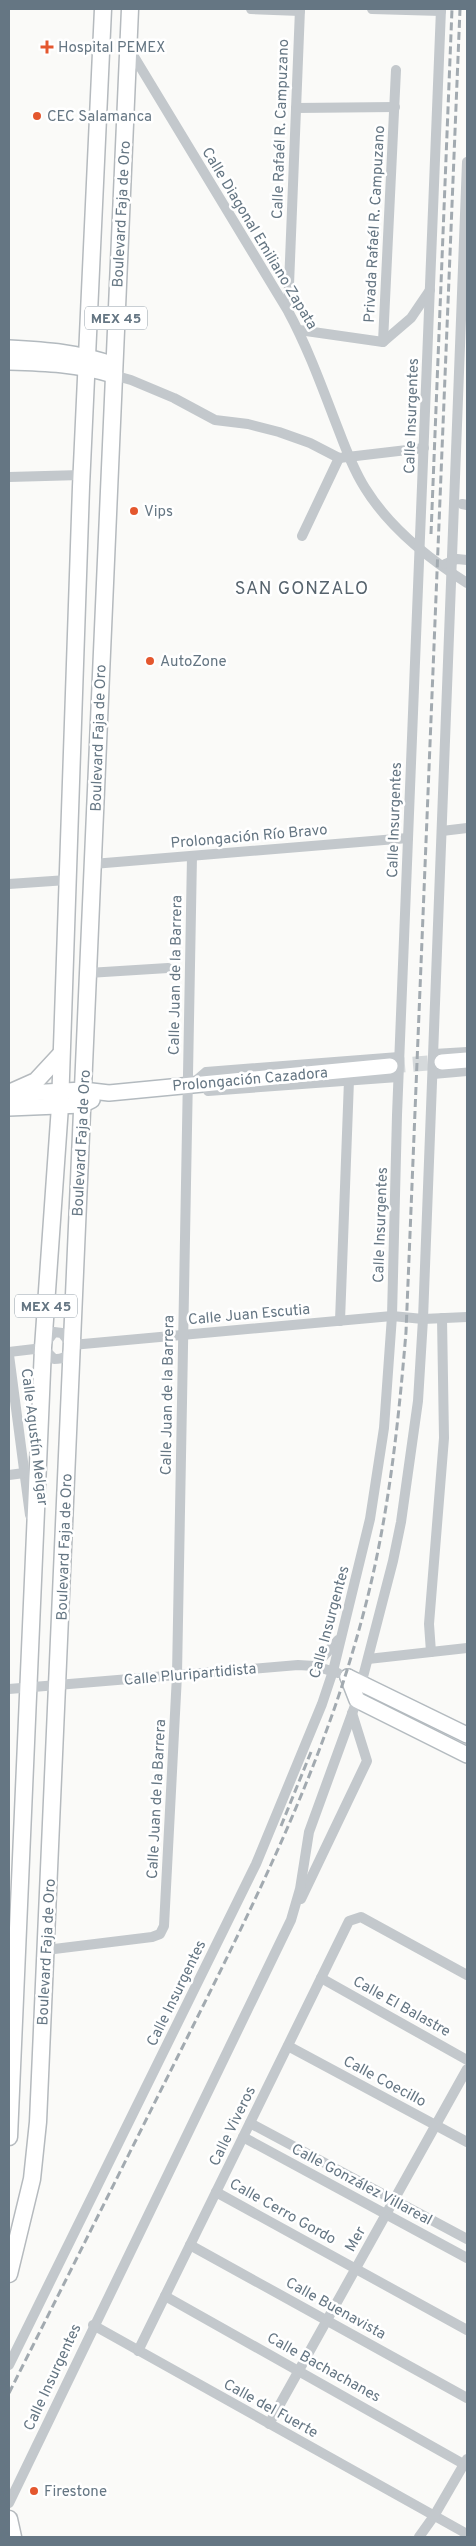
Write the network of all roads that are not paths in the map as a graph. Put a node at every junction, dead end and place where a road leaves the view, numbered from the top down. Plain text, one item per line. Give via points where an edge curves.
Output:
1 (103, 9) edge
2 (130, 9) edge
3 (251, 9) edge
4 (372, 9) edge
5 (300, 10) edge
6 (441, 10) edge
7 (128, 48) junction
8 (396, 70) dead end
9 (100, 77) junction
10 (394, 107) junction
11 (296, 108) junction
12 (467, 162) edge
13 (467, 178) edge
14 (465, 281) edge
15 (431, 289) junction
16 (288, 311) junction
17 (410, 318) junction
18 (429, 322) junction
19 (299, 330) junction
20 (384, 342) junction
21 (9, 348) edge
22 (87, 361) junction
23 (9, 362) edge
24 (114, 370) junction
25 (463, 445) edge
26 (424, 448) junction
27 (344, 457) junction
28 (81, 475) junction
29 (9, 477) edge
30 (302, 536) dead end
31 (420, 548) junction
32 (454, 561) edge
33 (450, 572) junction
34 (467, 583) edge
35 (76, 625) junction
36 (103, 626) junction
37 (467, 828) edge
38 (442, 831) junction
39 (408, 838) junction
40 (192, 856) junction
41 (93, 864) junction
42 (67, 880) junction
43 (9, 884) edge
44 (168, 968) dead end
45 (88, 973) junction
46 (467, 1052) edge
47 (61, 1054) junction
48 (467, 1060) edge
49 (436, 1063) junction
50 (396, 1067) junction
51 (467, 1071) edge
52 (349, 1080) junction
53 (190, 1085) junction
54 (9, 1094) edge
55 (83, 1098) junction
56 (60, 1099) junction
57 (9, 1108) edge
58 (392, 1316) junction
59 (467, 1316) edge
60 (423, 1318) junction
61 (442, 1318) junction
62 (340, 1321) junction
63 (183, 1335) junction
64 (72, 1345) junction
65 (43, 1348) junction
66 (9, 1353) edge
67 (24, 1473) junction
68 (9, 1474) edge
69 (35, 1554) junction
70 (343, 1630) junction
71 (467, 1648) edge
72 (432, 1652) junction
73 (368, 1659) junction
74 (315, 1666) junction
75 (333, 1671) junction
76 (177, 1675) junction
77 (355, 1680) junction
78 (58, 1685) junction
79 (30, 1688) junction
80 (9, 1689) edge
81 (354, 1707) junction
82 (467, 1735) edge
83 (467, 1755) edge
84 (291, 1920) junction
85 (46, 1950) junction
86 (13, 1955) edge
87 (467, 1975) edge
88 (321, 1978) junction
89 (288, 2046) junction
90 (467, 2060) edge
91 (467, 2069) edge
92 (250, 2124) junction
93 (436, 2125) junction
94 (9, 2137) edge
95 (243, 2137) junction
96 (467, 2142) edge
97 (216, 2192) junction
98 (394, 2200) junction
99 (387, 2214) junction
100 (467, 2239) edge
101 (190, 2245) junction
102 (467, 2258) edge
103 (356, 2268) junction
104 (9, 2274) edge
105 (165, 2296) junction
106 (327, 2321) junction
107 (93, 2326) junction
108 (467, 2330) edge
109 (138, 2351) junction
110 (9, 2365) edge
111 (299, 2371) junction
112 (467, 2398) edge
113 (269, 2424) junction
114 (466, 2463) edge
115 (9, 2503) edge
116 (434, 2516) junction
117 (9, 2519) edge
118 (467, 2534) edge
119 (13, 2537) edge
120 (419, 2537) edge

1 - 9 main road, Boulevard Faja de Oro / MEX 45
2 - 7 main road, Boulevard Faja de Oro / MEX 45
3 - 5 street
4 - 6 street
5 - 11 street, Calle Rafaél R. Campuzano
6 - 15 street, Calle Insurgentes
7 - 9 main road via 117,65
7 - 16 street, Calle Diagonal Emiliano Zapata
7 - 24 main road, Boulevard Faja de Oro / MEX 45
8 - 10 street, Privada Rafaél R. Campuzano
9 - 22 main road, Boulevard Faja de Oro / MEX 45
10 - 11 street, Privada Rafaél R. Campuzano
10 - 20 street, Privada Rafaél R. Campuzano
11 - 16 street, Calle Rafaél R. Campuzano
12 - 13 street
13 - 14 street
14 - 25 street
15 - 17 street, Privada Rafaél R. Campuzano
15 - 18 street, Calle Insurgentes
16 - 19 street, Calle Diagonal Emiliano Zapata
17 - 18 street
17 - 20 street, Privada Rafaél R. Campuzano
18 - 26 street, Calle Insurgentes
19 - 20 street, Privada Rafaél R. Campuzano
19 - 27 street, Calle Diagonal Emiliano Zapata
21 - 22 street via 62,351
22 - 23 street
22 - 24 street
22 - 28 main road, Boulevard Faja de Oro / MEX 45
24 - 27 street via 215,420 279,432
24 - 36 main road, Boulevard Faja de Oro / MEX 45
25 - 32 street
26 - 27 street
26 - 31 street, Calle Insurgentes
27 - 30 street
27 - 31 street, Calle Diagonal Emiliano Zapata via 375,503
28 - 29 street
28 - 35 main road, Boulevard Faja de Oro / MEX 45
31 - 32 street, Calle Diagonal Emiliano Zapata
31 - 39 street, Calle Insurgentes
32 - 33 street, Calle Diagonal Emiliano Zapata
33 - 34 street, Calle Diagonal Emiliano Zapata
33 - 38 street
35 - 36 main road via 88,628
35 - 42 main road, Boulevard Faja de Oro / MEX 45
36 - 41 main road, Boulevard Faja de Oro / MEX 45
37 - 38 street
38 - 49 street
39 - 40 street, Prolongación Río Bravo
39 - 50 street, Calle Insurgentes
40 - 41 street, Prolongación Río Bravo
40 - 53 street, Calle Juan de la Barrera
41 - 45 main road, Boulevard Faja de Oro / MEX 45
42 - 43 street
42 - 47 main road, Boulevard Faja de Oro / MEX 45
44 - 45 street
45 - 55 main road, Boulevard Faja de Oro / MEX 45
46 - 49 street
47 - 54 main road via 36,1081
47 - 56 main road, Boulevard Faja de Oro / MEX 45
48 - 49 street
49 - 51 street
49 - 60 street
50 - 52 street
50 - 53 street, Prolongación Cazadora
50 - 58 street, Calle Insurgentes
52 - 53 street via 207,1091
52 - 62 street
53 - 55 street, Prolongación Cazadora
53 - 63 street, Calle Juan de la Barrera
54 - 56 street
55 - 56 street, Prolongación Cazadora
55 - 64 main road, Boulevard Faja de Oro / MEX 45
56 - 57 street
56 - 65 main road, Boulevard Faja de Oro / MEX 45
58 - 60 street, Calle Juan Escutia
58 - 62 street, Calle Juan Escutia
58 - 70 street, Calle Insurgentes via 384,1428 373,1501
59 - 61 street, Calle Juan Escutia
60 - 61 street, Calle Juan Escutia
60 - 73 street via 418,1401 401,1522
61 - 72 street via 444,1438 428,1624
62 - 63 street, Calle Juan Escutia
63 - 64 street, Calle Juan Escutia
63 - 76 street, Calle Juan de la Barrera
64 - 65 street via 62,1359 54,1359
64 - 65 street via 62,1333 54,1332
64 - 78 main road, Boulevard Faja de Oro / MEX 45
65 - 66 street
65 - 69 main road, Boulevard Faja de Oro / MEX 45
66 - 67 street, Calle Agustín Melgar
67 - 68 street
67 - 69 street, Calle Agustín Melgar
69 - 79 main road, Boulevard Faja de Oro / MEX 45
70 - 74 street via 330,1652
70 - 75 street, Calle Insurgentes
71 - 72 street
72 - 73 street
73 - 77 street
74 - 75 street, Calle Pluripartidista
74 - 76 street, Calle Pluripartidista
75 - 77 street, Calle Pluripartidista
75 - 110 street, Calle Insurgentes via 256,1864
76 - 78 street, Calle Pluripartidista
76 - 85 street, Calle Juan de la Barrera via 164,1926 160,1934 152,1937
77 - 81 street
77 - 82 street, Calle Pluripartidista
78 - 79 street, Calle Pluripartidista
78 - 85 main road, Boulevard Faja de Oro / MEX 45
79 - 80 street, Calle Pluripartidista
79 - 86 main road, Boulevard Faja de Oro / MEX 45
81 - 83 street
81 - 84 street, Calle Insurgentes via 309,1832 300,1889
81 - 84 street via 367,1762
84 - 107 street, Calle Insurgentes
85 - 104 main road, Boulevard Faja de Oro / MEX 45 via 34,2160 23,2223
86 - 94 main road, Boulevard Faja de Oro / MEX 45
87 - 88 street, Calle Viveros via 362,1917 356,1917 349,1921
88 - 89 street, Calle Viveros
88 - 90 street, Calle El Balastre
89 - 92 street, Calle Viveros
89 - 93 street, Calle Coecillo
91 - 93 street, Mer
92 - 95 street, Calle Viveros
92 - 98 street, Calle González Villareal
93 - 96 street, Calle Coecillo
93 - 98 street, Mer
95 - 97 street, Calle Viveros
95 - 99 street, Calle González Villareal
97 - 101 street, Calle Viveros
97 - 103 street, Calle Cerro Gordo
98 - 99 street, Mer
98 - 100 street, Calle González Villareal
99 - 102 street, Calle González Villareal
99 - 103 street, Mer
101 - 105 street, Calle Viveros
101 - 106 street, Calle Buenavista
103 - 106 street, Mer
103 - 108 street, Calle Cerro Gordo
105 - 109 street, Calle Viveros
105 - 111 street, Calle Bachachanes
106 - 111 street, Mer
106 - 112 street, Calle Buenavista
107 - 109 street, Calle del Fuerte
107 - 115 street, Calle Insurgentes
109 - 113 street, Calle del Fuerte
111 - 113 street, Mer
111 - 114 street, Calle Bachachanes
113 - 116 street, Calle del Fuerte
114 - 116 street
116 - 118 street, Calle del Fuerte
116 - 120 street
117 - 119 main road

